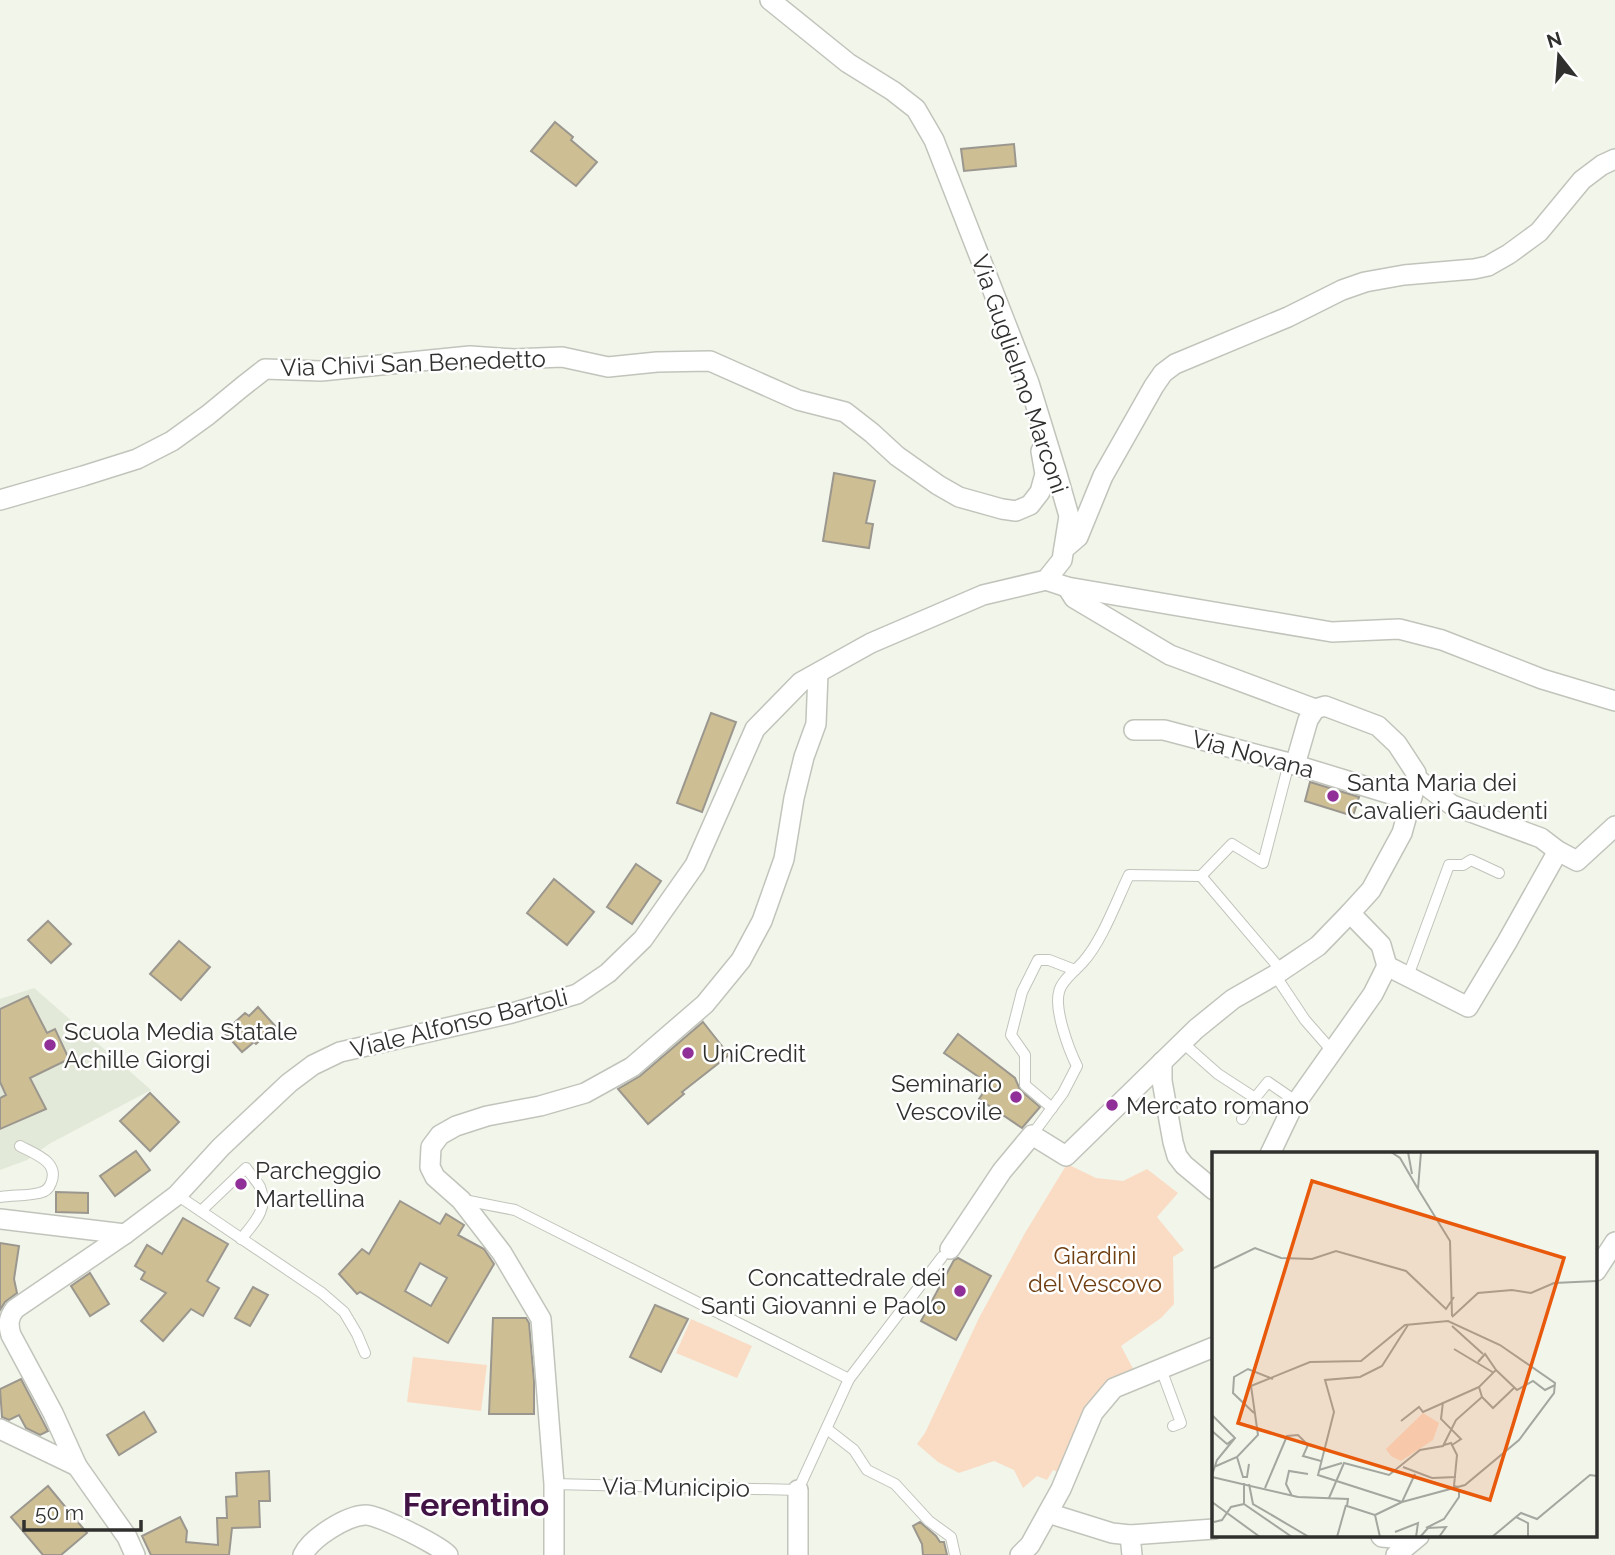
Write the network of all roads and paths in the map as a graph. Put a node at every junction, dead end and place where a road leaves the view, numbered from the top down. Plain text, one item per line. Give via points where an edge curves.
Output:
1 (770, 0) edge
2 (1615, 159) edge
3 (1044, 430) junction
4 (0, 500) edge
5 (1063, 550) junction
6 (1046, 580) junction
7 (1067, 587) junction
8 (818, 673) junction
9 (1615, 701) edge
10 (1315, 709) junction
11 (1134, 730) dead end
12 (1292, 764) junction
13 (1417, 779) junction
14 (1410, 800) junction
15 (1615, 826) edge
16 (1558, 851) junction
17 (1499, 873) dead end
18 (1201, 876) junction
19 (1350, 914) junction
20 (1387, 966) junction
21 (1075, 970) junction
22 (1278, 973) junction
23 (1408, 976) junction
24 (1183, 1043) junction
25 (1333, 1052) junction
26 (1162, 1062) junction
27 (1255, 1098) junction
28 (1298, 1102) junction
29 (1052, 1108) junction
30 (1242, 1119) dead end
31 (1031, 1135) junction
32 (20, 1146) dead end
33 (1271, 1152) edge
34 (1212, 1188) edge
35 (177, 1195) junction
36 (0, 1196) edge
37 (461, 1200) junction
38 (201, 1211) junction
39 (0, 1219) edge
40 (125, 1234) junction
41 (242, 1239) junction
42 (1615, 1241) edge
43 (946, 1253) joint
44 (1598, 1268) edge
45 (1212, 1348) edge
46 (365, 1353) dead end
47 (1161, 1369) junction
48 (849, 1379) junction
49 (1173, 1426) dead end
50 (0, 1429) edge
51 (827, 1429) junction
52 (77, 1466) junction
53 (554, 1483) junction
54 (798, 1490) junction
55 (1048, 1513) junction
56 (1212, 1529) edge
57 (1130, 1535) junction
58 (135, 1555) edge
59 (303, 1555) edge
60 (448, 1555) edge
61 (554, 1555) edge
62 (798, 1555) edge
63 (955, 1555) edge
64 (1020, 1555) edge
65 (1132, 1555) edge

1 - 3 street, Via Guglielmo Marconi via 848,64 916,109 934,140
2 - 5 street via 1581,180 1539,232 1488,266 1365,282 1175,364 1154,386 1103,476 1078,537
3 - 4 street, Via Chivi San Benedetto via 1039,439 1045,474 1040,492 1030,505 1016,511 959,497 897,456 845,412 798,400 710,362 608,368 562,357 470,356 321,372 265,369 173,440 137,459
3 - 5 street, Via Guglielmo Marconi via 1069,516
5 - 6 street, Via Guglielmo Marconi via 1062,560
6 - 7 street
6 - 8 street via 983,595 871,643
7 - 9 street via 1332,632 1399,629
7 - 10 street via 1074,598 1170,655
8 - 35 street, Viale Alfonso Bartoli via 801,682 755,729 695,864 643,939 608,973 577,994 340,1052 313,1065 231,1138
8 - 37 street via 817,724 804,757 784,859 762,921 741,960 705,1004 632,1067 585,1093 487,1116 440,1135 431,1147 430,1167
10 - 12 street
10 - 13 street via 1325,706 1378,726 1397,744
11 - 12 street, Via Novana via 1164,730
12 - 14 street, Via Novana
12 - 18 lane via 1264,863 1232,845
13 - 14 street
13 - 16 street via 1452,805 1541,838
14 - 19 street via 1402,833 1371,890
15 - 16 street via 1577,861
16 - 23 street via 1468,1007
17 - 23 lane via 1471,860 1448,865
18 - 21 lane via 1129,875 1095,945
18 - 22 lane
19 - 20 street via 1381,945
19 - 22 street via 1318,946
20 - 23 street
20 - 25 street
21 - 29 lane via 1061,985 1058,1004 1077,1066
21 - 29 lane via 1038,960 1021,992 1010,1035 1025,1055 1025,1085
22 - 24 street via 1233,999
22 - 25 lane via 1305,1020
24 - 26 street
24 - 27 lane
25 - 28 street
26 - 31 street via 1066,1156
26 - 34 street via 1177,1156
27 - 28 lane via 1268,1082
27 - 30 lane
28 - 33 street
29 - 31 lane
31 - 43 street
32 - 36 lane via 45,1159 53,1180 41,1193
35 - 38 lane
35 - 40 street, Viale Alfonso Bartoli
37 - 48 lane via 515,1210
37 - 53 street via 502,1253 541,1319
38 - 41 lane
38 - 41 lane via 246,1168 260,1188 263,1203 261,1214
39 - 40 street
40 - 52 street, Viale Alfonso Bartoli via 28,1298 10,1315 10,1335
41 - 46 lane via 344,1312
42 - 44 street
43 - 48 lane
45 - 47 street
47 - 49 lane via 1181,1423
47 - 55 street via 1114,1388 1093,1413
48 - 51 lane
50 - 52 street, Viale Alfonso Bartoli
51 - 54 lane
51 - 63 lane via 854,1450 867,1470 895,1484 929,1521 951,1537
52 - 58 street, Viale Alfonso Bartoli via 127,1536
53 - 54 lane, Via Municipio
53 - 61 street
54 - 62 street
55 - 57 street
55 - 64 street
56 - 57 street
57 - 65 street
59 - 60 street via 313,1541 366,1515

